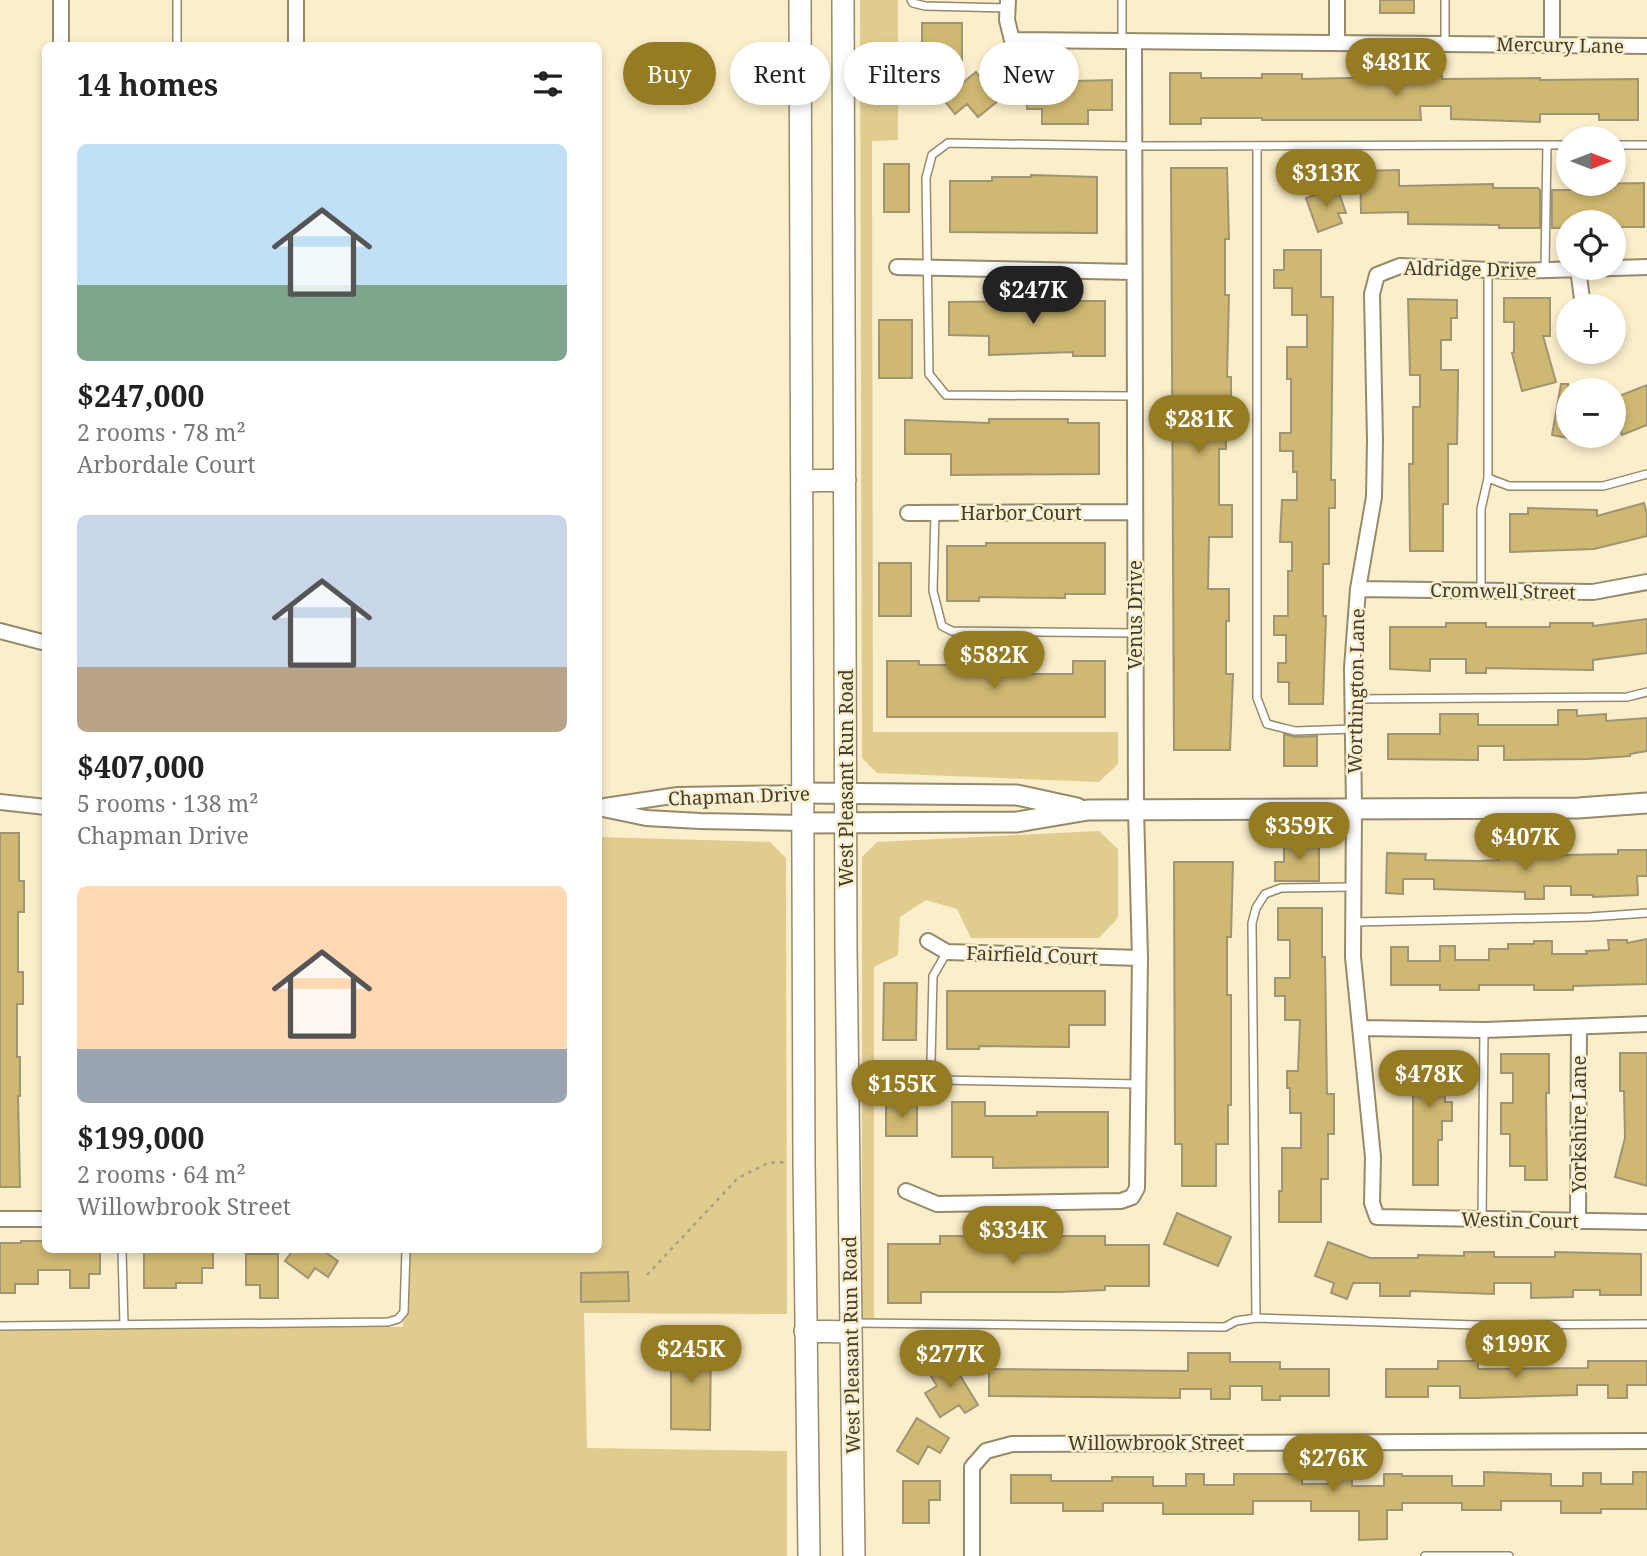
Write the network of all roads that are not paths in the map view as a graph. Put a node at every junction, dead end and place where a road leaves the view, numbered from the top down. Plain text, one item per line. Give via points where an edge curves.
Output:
1 (61, 0) edge
2 (177, 0) edge
3 (296, 0) edge
4 (800, 0) edge
5 (843, 0) edge
6 (911, 0) edge
7 (1122, 0) edge
8 (1337, 0) edge
9 (1445, 0) edge
10 (1552, 0) edge
11 (1008, 4) edge
12 (1128, 41) junction
13 (61, 42) edge
14 (177, 42) edge
15 (296, 42) edge
16 (1337, 43) junction
17 (1445, 44) junction
18 (1552, 45) junction
19 (1647, 46) edge
20 (1547, 145) junction
21 (1556, 145) edge
22 (1626, 145) edge
23 (1647, 145) edge
24 (1134, 146) junction
25 (1257, 146) junction
26 (897, 267) dead end
27 (927, 267) junction
28 (1647, 267) edge
29 (1626, 268) edge
30 (1488, 270) junction
31 (1545, 270) junction
32 (1556, 270) edge
33 (1134, 272) junction
34 (1377, 275) joint
35 (1135, 396) junction
36 (1647, 474) edge
37 (1488, 478) junction
38 (802, 481) junction
39 (845, 481) junction
40 (1135, 512) junction
41 (908, 513) dead end
42 (935, 513) junction
43 (1647, 582) edge
44 (1359, 589) junction
45 (1481, 590) junction
46 (0, 631) edge
47 (1136, 633) junction
48 (42, 642) edge
49 (1647, 692) edge
50 (1353, 699) junction
51 (1353, 729) junction
52 (803, 793) junction
53 (846, 793) junction
54 (0, 802) edge
55 (1647, 803) edge
56 (42, 807) edge
57 (602, 807) edge
58 (1354, 807) junction
59 (602, 809) edge
60 (1088, 810) junction
61 (1136, 810) junction
62 (803, 822) junction
63 (846, 823) junction
64 (1353, 887) junction
65 (1647, 913) edge
66 (1353, 922) junction
67 (928, 942) dead end
68 (947, 952) junction
69 (1140, 958) junction
70 (1647, 1024) edge
71 (1580, 1027) junction
72 (1362, 1028) junction
73 (1484, 1030) junction
74 (1138, 1084) junction
75 (906, 1191) dead end
76 (1392, 1218) joint
77 (0, 1219) edge
78 (42, 1219) edge
79 (1482, 1219) junction
80 (1578, 1221) junction
81 (1647, 1222) edge
82 (122, 1253) edge
83 (406, 1253) edge
84 (1256, 1318) junction
85 (1647, 1324) edge
86 (124, 1325) junction
87 (0, 1326) edge
88 (850, 1328) junction
89 (805, 1331) junction
90 (1647, 1441) edge
91 (808, 1556) edge
92 (854, 1556) edge
93 (972, 1556) edge
94 (1425, 1556) edge
95 (1509, 1556) edge

1 - 13 street
2 - 14 lane
3 - 15 street
4 - 38 main road
5 - 39 main road, West Pleasant Run Road
6 - 11 lane via 925,6
7 - 12 lane
8 - 16 street
9 - 17 lane
10 - 18 street
11 - 12 street, Mercury Lane via 1012,40
12 - 16 street, Mercury Lane
12 - 24 street, Venus Drive
16 - 17 street, Mercury Lane
17 - 18 street, Mercury Lane
18 - 19 street, Mercury Lane
20 - 21 lane
20 - 25 lane
20 - 31 lane
22 - 23 lane
24 - 25 lane
24 - 27 lane via 948,143 932,155 926,178
24 - 33 street, Venus Drive
25 - 51 lane via 1257,698 1267,724 1295,731
26 - 27 street
27 - 33 street
27 - 35 lane via 929,374 946,395
28 - 29 street, Aldridge Drive
30 - 31 street, Aldridge Drive
30 - 34 street, Aldridge Drive via 1400,266
30 - 37 lane
31 - 32 street, Aldridge Drive
33 - 35 street, Venus Drive
34 - 44 street, Worthington Lane via 1372,294 1374,498
35 - 40 street, Venus Drive
36 - 37 lane via 1603,486 1509,486
37 - 45 lane via 1481,509
38 - 39 main road
38 - 52 main road
39 - 53 main road, West Pleasant Run Road
40 - 42 street, Harbor Court
40 - 47 street, Venus Drive
41 - 42 street, Harbor Court
42 - 47 lane via 933,591 942,626 952,631
43 - 45 street, Cromwell Street via 1593,592
44 - 45 street, Cromwell Street
44 - 50 street, Worthington Lane
46 - 48 street
47 - 61 street, Venus Drive
49 - 50 lane via 1628,696
50 - 51 street, Worthington Lane
51 - 58 street, Worthington Lane
52 - 53 street, Chapman Drive
52 - 57 street, Chapman Drive via 678,795
52 - 62 main road
53 - 60 street, Chapman Drive via 1017,795
53 - 63 main road, West Pleasant Run Road
54 - 56 street
55 - 58 street, Chapman Drive via 1578,808
58 - 61 street, Chapman Drive
58 - 64 street, Worthington Lane
59 - 62 street, Chapman Drive via 646,818
60 - 61 street, Chapman Drive
60 - 63 street, Chapman Drive via 1017,822
61 - 69 street, Venus Drive
62 - 63 street, Chapman Drive
62 - 89 main road
63 - 88 main road, West Pleasant Run Road
64 - 66 street, Worthington Lane
64 - 84 lane via 1281,888 1265,894 1252,923
65 - 66 lane
66 - 72 street, Worthington Lane
67 - 68 street, Fairfield Court
68 - 69 street, Fairfield Court
68 - 74 lane via 933,976 931,1062 939,1080
69 - 74 street, Venus Drive
70 - 71 street
71 - 73 street
71 - 80 street, Yorkshire Lane
72 - 73 street
72 - 76 street, Worthington Lane via 1373,1157 1372,1203 1377,1217
73 - 79 lane
74 - 75 street, Venus Drive via 1137,1188 1132,1197 1121,1201 937,1204
76 - 79 street, Westin Court
77 - 78 street
79 - 80 street, Westin Court
80 - 81 street, Westin Court
82 - 86 lane
83 - 86 lane via 404,1312 388,1322
84 - 85 lane via 1476,1325
84 - 88 lane via 1225,1327
86 - 87 lane
88 - 89 main road
88 - 92 main road, West Pleasant Run Road
89 - 91 main road
90 - 93 street, Willowbrook Street via 1012,1444 986,1451 972,1468
94 - 95 lane

